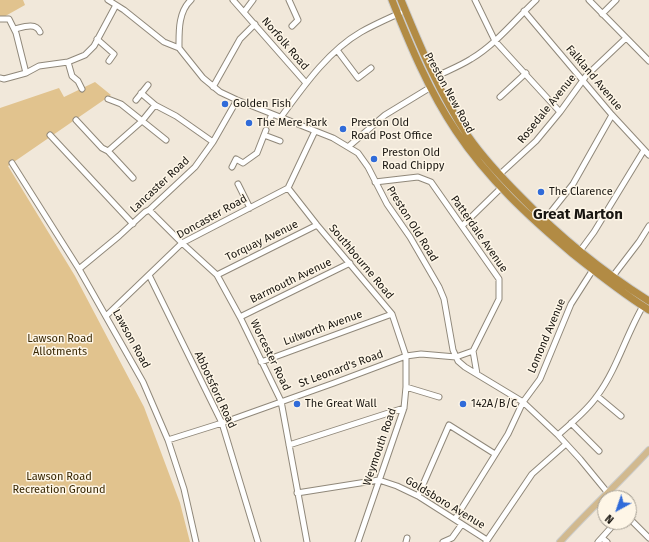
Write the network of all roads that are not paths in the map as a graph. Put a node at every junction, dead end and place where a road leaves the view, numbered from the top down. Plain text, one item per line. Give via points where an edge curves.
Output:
1 (191, 0) edge
2 (233, 0) edge
3 (253, 0) edge
4 (289, 0) edge
5 (392, 0) edge
6 (401, 0) edge
7 (475, 0) edge
8 (536, 0) edge
9 (589, 0) edge
10 (616, 0) edge
11 (113, 2) edge
12 (405, 10) junction
13 (524, 11) junction
14 (244, 12) junction
15 (398, 14) junction
16 (602, 14) junction
17 (0, 19) edge
18 (255, 24) junction
19 (292, 26) dead end
20 (15, 29) junction
21 (40, 32) dead end
22 (626, 38) junction
23 (98, 39) junction
24 (495, 41) junction
25 (178, 48) junction
26 (337, 50) junction
27 (109, 61) dead end
28 (649, 61) edge
29 (68, 62) junction
30 (372, 68) dead end
31 (526, 73) junction
32 (26, 74) junction
33 (435, 77) junction
34 (0, 78) edge
35 (583, 80) junction
36 (306, 83) junction
37 (148, 85) dead end
38 (214, 87) junction
39 (431, 87) junction
40 (82, 89) dead end
41 (141, 93) junction
42 (500, 97) dead end
43 (108, 99) dead end
44 (136, 100) dead end
45 (238, 100) junction
46 (155, 105) junction
47 (560, 112) junction
48 (272, 114) junction
49 (612, 115) junction
50 (281, 117) junction
51 (76, 120) dead end
52 (142, 121) junction
53 (268, 124) dead end
54 (315, 131) junction
55 (50, 135) dead end
56 (166, 140) dead end
57 (213, 142) junction
58 (280, 142) dead end
59 (348, 146) junction
60 (644, 150) junction
61 (108, 151) junction
62 (649, 156) edge
63 (12, 163) dead end
64 (232, 168) dead end
65 (499, 175) junction
66 (133, 178) dead end
67 (375, 182) junction
68 (238, 184) dead end
69 (288, 188) junction
70 (501, 188) junction
71 (250, 208) junction
72 (149, 210) junction
73 (542, 223) junction
74 (133, 224) junction
75 (317, 225) junction
76 (462, 226) junction
77 (649, 226) edge
78 (182, 243) junction
79 (580, 251) junction
80 (350, 263) junction
81 (595, 267) junction
82 (79, 269) junction
83 (149, 275) junction
84 (217, 275) junction
85 (613, 276) junction
86 (647, 306) edge
87 (392, 314) junction
88 (106, 316) junction
89 (240, 317) junction
90 (473, 351) junction
91 (406, 356) junction
92 (456, 357) junction
93 (262, 362) junction
94 (477, 374) junction
95 (406, 387) junction
96 (597, 396) junction
97 (439, 397) dead end
98 (281, 401) junction
99 (523, 402) junction
100 (404, 408) junction
101 (621, 416) dead end
102 (222, 423) junction
103 (571, 423) junction
104 (558, 435) junction
105 (168, 440) junction
106 (566, 444) junction
107 (289, 445) junction
108 (649, 450) edge
109 (599, 451) dead end
110 (495, 454) junction
111 (379, 480) junction
112 (606, 490) edge
113 (610, 490) edge
114 (297, 493) junction
115 (418, 496) junction
116 (597, 503) edge
117 (455, 520) junction
118 (462, 524) junction
119 (637, 526) edge
120 (609, 530) edge
121 (649, 538) edge
122 (600, 540) edge
123 (487, 541) edge
124 (196, 542) edge
125 (258, 542) edge
126 (307, 542) edge
127 (358, 542) edge
128 (444, 542) edge
129 (560, 542) edge
130 (607, 542) edge

1 - 25 street via 185,6 181,19
2 - 14 street, Norfolk Road
3 - 14 street
4 - 19 street via 298,20
5 - 15 highway, Preston New Road
6 - 12 highway, Preston New Road
7 - 24 street
8 - 13 street
9 - 16 street
10 - 16 street
11 - 23 street
11 - 25 street via 164,42
12 - 15 street
12 - 33 highway, Preston New Road
13 - 24 street
13 - 35 street, Falkland Avenue
14 - 18 street, Norfolk Road
15 - 26 street via 360,32
15 - 39 highway, Preston New Road
16 - 22 street
17 - 20 street via 10,20
18 - 36 street, Norfolk Road
18 - 38 street via 240,39
20 - 21 street via 35,26
20 - 32 street
22 - 28 street
22 - 35 street, Rosedale Avenue
23 - 27 street via 114,54
23 - 29 street via 90,51
24 - 31 street
24 - 33 street via 471,59
25 - 38 street, Preston Old Road
26 - 30 street via 358,78
26 - 36 street
29 - 32 street via 39,66
29 - 40 street via 72,76
31 - 42 street
31 - 47 street
32 - 34 street
33 - 65 highway, Preston New Road via 468,136
35 - 47 street, Rosedale Avenue
35 - 49 street, Falkland Avenue
36 - 50 street
37 - 41 street
38 - 45 street, Preston Old Road
39 - 59 street via 386,115
39 - 70 highway, Preston New Road via 456,130
41 - 44 street
41 - 46 street
43 - 52 street via 120,104
45 - 48 street, Preston Old Road
45 - 57 street, Lancaster Road
46 - 52 street
46 - 57 street via 176,116
47 - 65 street, Rosedale Avenue via 518,160
48 - 50 street, Preston Old Road
48 - 53 street
49 - 60 street, Falkland Avenue
49 - 73 street via 573,184
50 - 54 street, Preston Old Road
51 - 61 street via 102,148
52 - 56 street
52 - 61 street
54 - 59 street, Preston Old Road
54 - 69 street
55 - 74 street
57 - 72 street, Lancaster Road via 195,166
58 - 64 street via 265,132 257,153 243,163 236,159
59 - 67 street, Preston Old Road via 362,158
60 - 62 street, Falkland Avenue
60 - 79 street
61 - 66 street
63 - 82 street, Lawson Road
65 - 73 highway, Preston New Road
67 - 76 street, Patterdale Avenue via 418,177 431,182
67 - 92 street, Preston Old Road via 440,287
68 - 71 street
69 - 71 street, Doncaster Road
69 - 75 street, Southbourne Road
70 - 73 highway, Preston New Road
70 - 76 street
71 - 78 street, Doncaster Road
72 - 74 street, Lancaster Road
72 - 78 street, Worcester Road
73 - 79 highway, Preston New Road
73 - 81 highway, Preston New Road
74 - 82 street, Lancaster Road
75 - 80 street, Southbourne Road
75 - 84 street, Torquay Avenue
76 - 90 street, Patterdale Avenue via 499,279 500,299
77 - 85 street
78 - 83 street, Doncaster Road
78 - 84 street, Worcester Road
79 - 81 highway, Preston New Road
80 - 87 street, Southbourne Road
80 - 89 street, Barmouth Avenue
81 - 85 highway, Preston New Road
81 - 86 highway, Preston New Road
81 - 99 street, Lomond Avenue via 570,304 540,379
82 - 88 street, Lawson Road
83 - 88 street, Doncaster Road
83 - 102 street, Abbotsford Road
84 - 89 street, Worcester Road
85 - 86 highway, Preston New Road
86 - 96 street via 634,321
87 - 91 street, Southbourne Road
87 - 93 street, Lulworth Avenue
88 - 105 street, Lawson Road via 144,382
89 - 93 street, Worcester Road
90 - 92 street
90 - 94 street
91 - 92 street, St Leonard's Road via 421,354
91 - 95 street, Weymouth Road
91 - 98 street, St Leonard's Road
92 - 94 street via 460,364
93 - 98 street, Worcester Road
94 - 99 street
95 - 97 street
95 - 100 street, Weymouth Road
96 - 101 street
96 - 103 street
98 - 102 street, St Leonard's Road
98 - 107 street, Worcester Road
99 - 104 street
99 - 110 street, Lomond Avenue
100 - 107 street
100 - 111 street, Weymouth Road
102 - 105 street, St Leonard's Road
102 - 125 street, Abbotsford Road
103 - 104 street
103 - 109 street
104 - 106 street
105 - 124 street, Lawson Road via 184,489
106 - 112 street
106 - 123 street via 532,474
107 - 114 street, Worcester Road
108 - 113 main road
110 - 115 street via 449,425
110 - 117 street, Lomond Avenue
111 - 114 street, Goldsboro Avenue
111 - 115 street, Goldsboro Avenue
111 - 127 street, Weymouth Road
114 - 126 street, Worcester Road
115 - 117 street, Goldsboro Avenue
116 - 129 main road
117 - 118 street, Goldsboro Avenue
118 - 123 street, Goldsboro Avenue
118 - 128 street via 452,538
119 - 121 street
120 - 122 street
122 - 130 street

